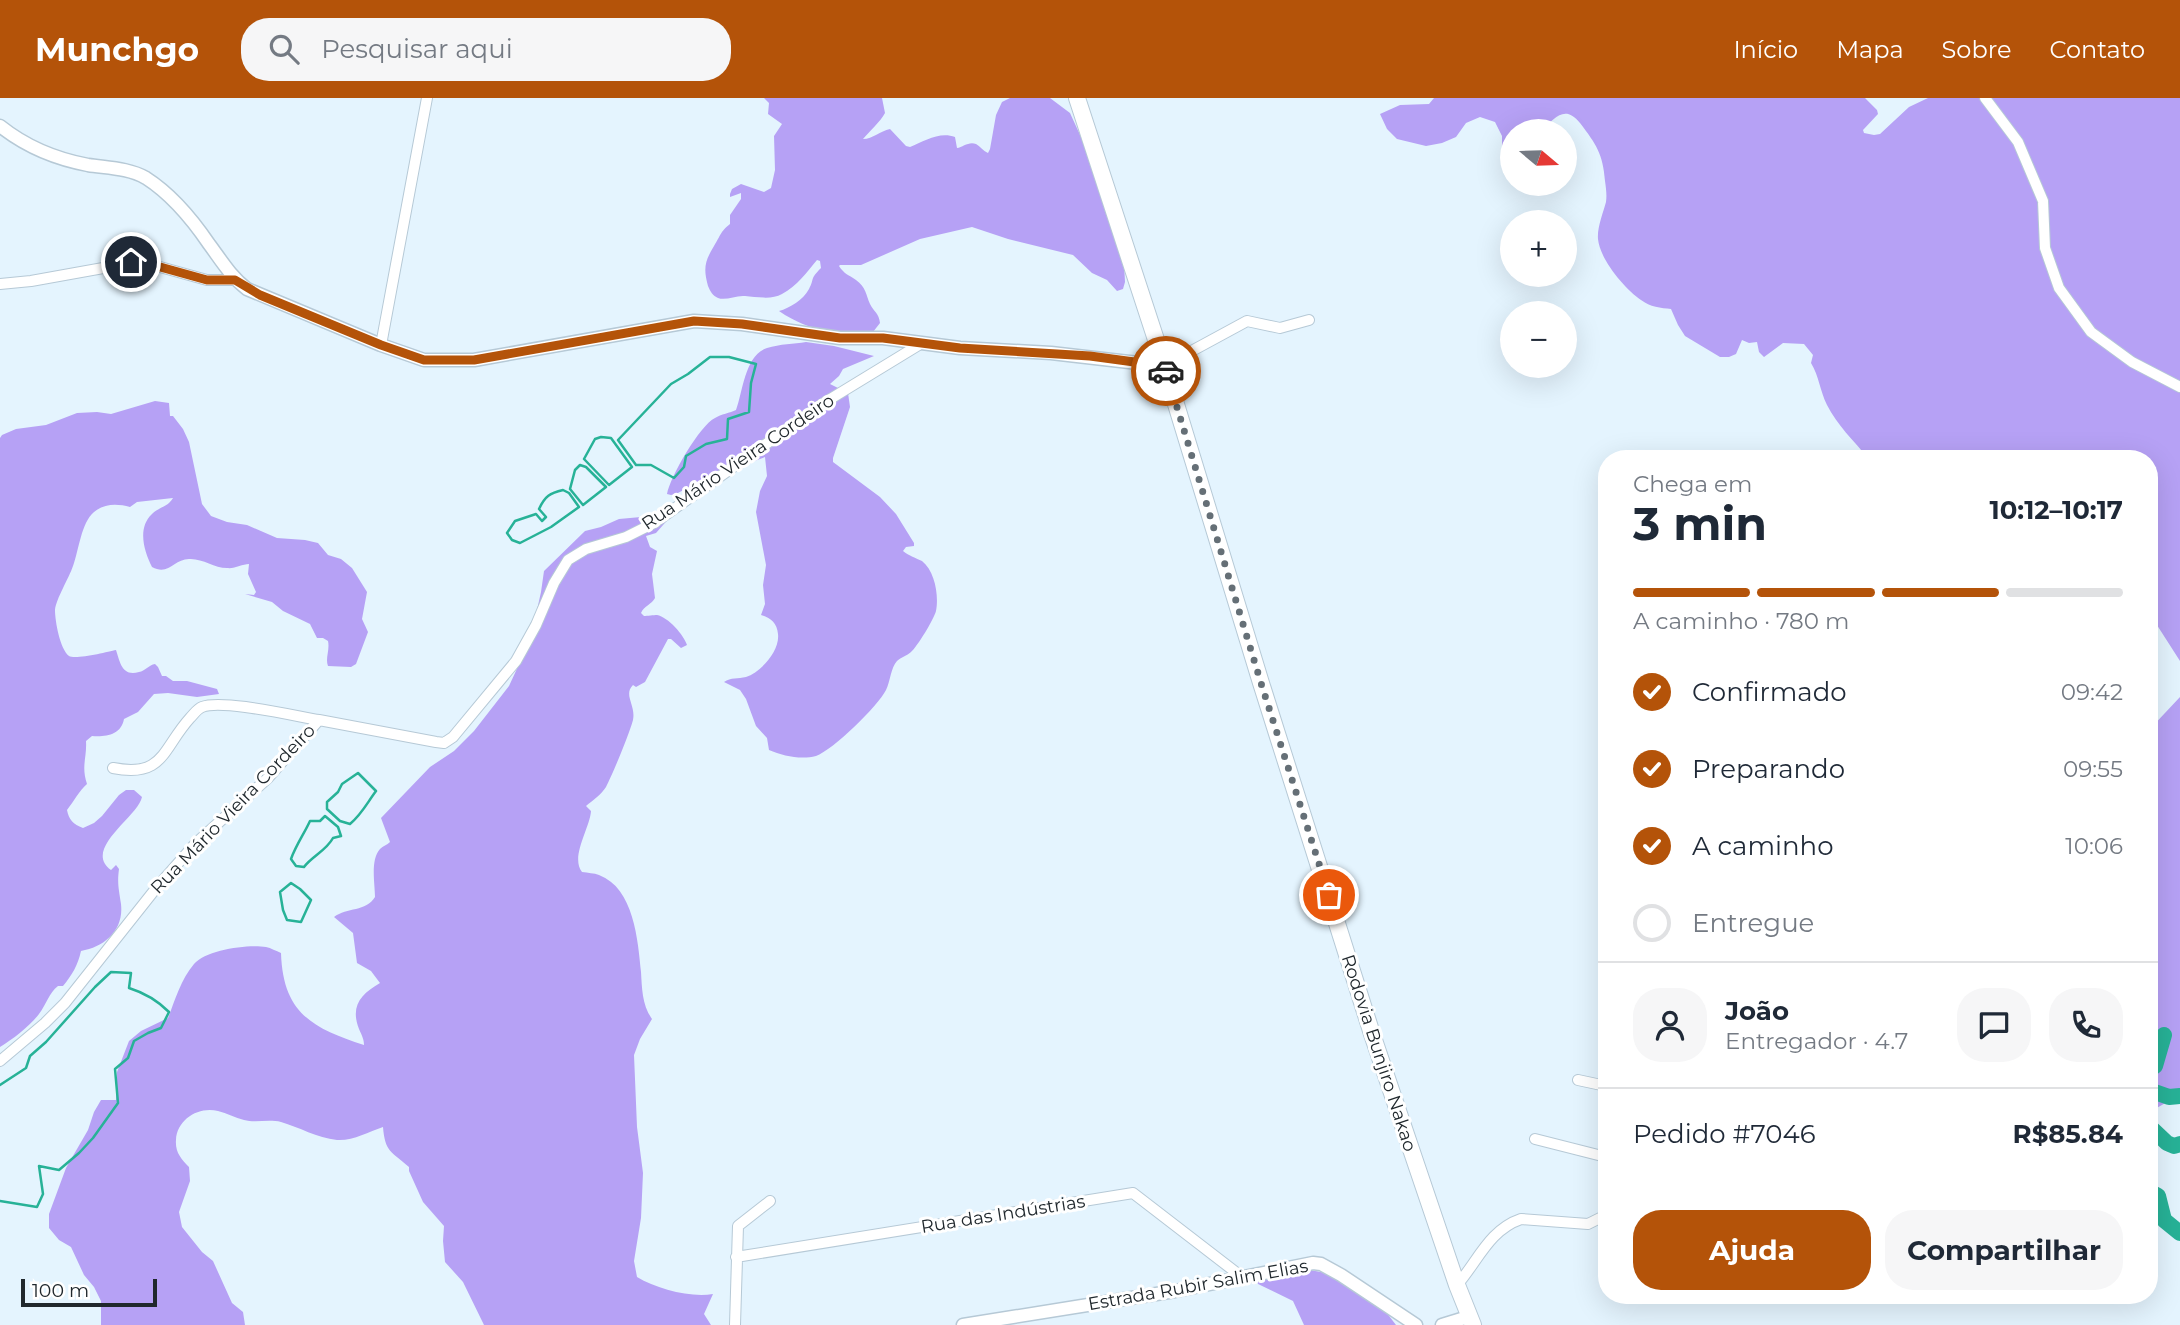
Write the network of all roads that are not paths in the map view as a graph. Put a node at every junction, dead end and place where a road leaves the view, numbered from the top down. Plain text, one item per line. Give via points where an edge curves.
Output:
1 (427, 98) edge
2 (1077, 98) edge
3 (1985, 98) edge
4 (2, 131) edge
5 (235, 280) junction
6 (0, 284) edge
7 (1310, 320) dead end
8 (922, 343) junction
9 (381, 345) junction
10 (1164, 366) junction
11 (2180, 387) edge
12 (319, 720) junction
13 (113, 768) dead end
14 (0, 1062) edge
15 (1578, 1080) dead end
16 (1598, 1084) edge
17 (1535, 1139) dead end
18 (1598, 1155) edge
19 (770, 1201) dead end
20 (1598, 1219) edge
21 (736, 1257) junction
22 (1242, 1277) junction
23 (1457, 1285) junction
24 (1470, 1321) edge
25 (735, 1325) edge
26 (963, 1325) edge
27 (1416, 1325) edge
28 (1442, 1325) edge

1 - 9 street
2 - 10 main road, Rodovia Bunjiro Nakao
3 - 11 street via 2018,142 2043,201 2045,248 2059,288 2091,332 2132,362
4 - 5 street via 55,156 144,177 197,226
5 - 6 street via 207,280 131,262
5 - 9 street via 260,295
7 - 10 street via 1280,328 1247,321
8 - 9 street via 694,321 474,360 424,360
8 - 10 street
8 - 12 street, Rua Mário Vieira Cordeiro via 827,401 654,523 568,560 516,660 444,743
10 - 23 main road, Rodovia Bunjiro Nakao via 1372,1034
12 - 13 street via 204,706 152,766 141,771
12 - 14 street, Rua Mário Vieira Cordeiro via 268,778 195,844 156,887 65,1003
15 - 16 street
17 - 18 street
19 - 21 street via 738,1226
20 - 23 street via 1588,1224 1521,1219 1510,1223 1490,1239
21 - 22 street, Rua das Indústrias via 1133,1193
21 - 25 street
22 - 26 street, Estrada Rubir Salim Elias
22 - 27 street, Estrada Rubir Salim Elias via 1321,1264
23 - 24 main road, Rodovia Bunjiro Nakao
24 - 28 street

